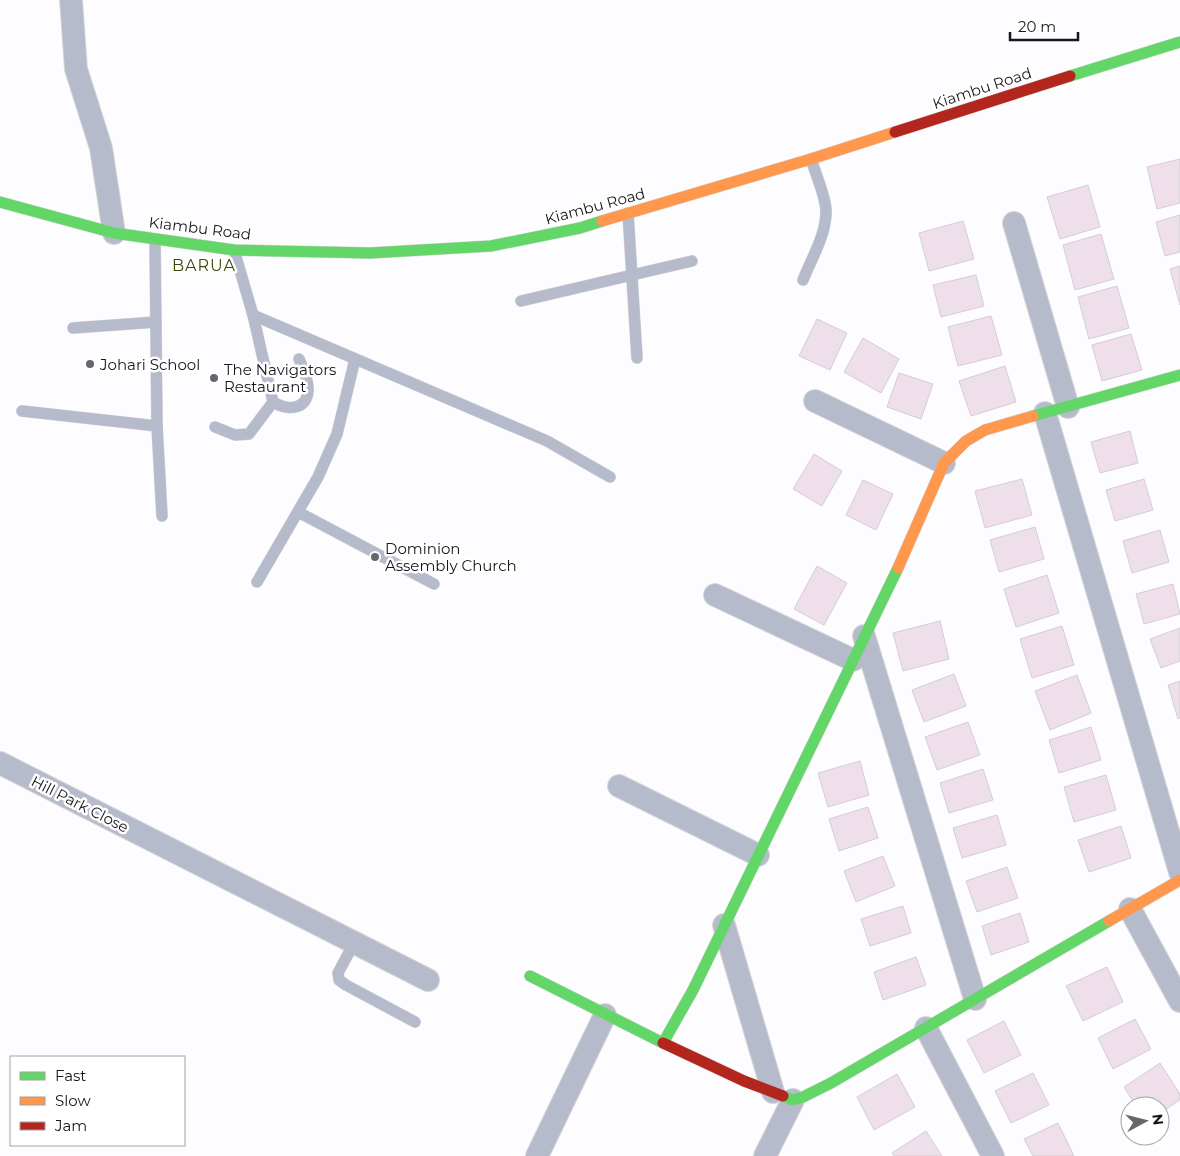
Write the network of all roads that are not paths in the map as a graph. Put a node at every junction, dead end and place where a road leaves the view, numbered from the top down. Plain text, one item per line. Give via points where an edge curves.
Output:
1 (71, 0) edge
2 (1180, 42) edge
3 (811, 159) junction
4 (0, 202) edge
5 (628, 213) junction
6 (1014, 223) dead end
7 (114, 233) junction
8 (155, 239) junction
9 (234, 250) junction
10 (692, 261) dead end
11 (632, 274) junction
12 (803, 280) dead end
13 (522, 301) dead end
14 (253, 315) junction
15 (156, 322) junction
16 (73, 328) dead end
17 (637, 358) dead end
18 (299, 359) dead end
19 (355, 359) junction
20 (1180, 375) edge
21 (815, 401) dead end
22 (273, 402) junction
23 (1068, 407) junction
24 (22, 411) dead end
25 (1045, 413) junction
26 (157, 426) junction
27 (216, 427) dead end
28 (944, 463) junction
29 (610, 477) dead end
30 (298, 512) junction
31 (162, 516) dead end
32 (258, 582) dead end
33 (434, 584) dead end
34 (715, 595) dead end
35 (864, 636) junction
36 (852, 660) junction
37 (0, 763) edge
38 (619, 786) dead end
39 (758, 855) junction
40 (1180, 872) edge
41 (1180, 880) edge
42 (1130, 909) junction
43 (724, 925) junction
44 (354, 942) junction
45 (530, 976) dead end
46 (428, 980) dead end
47 (975, 999) junction
48 (1180, 1001) edge
49 (605, 1015) junction
50 (416, 1022) dead end
51 (926, 1028) junction
52 (662, 1043) junction
53 (783, 1096) junction
54 (537, 1156) edge
55 (765, 1156) edge
56 (993, 1156) edge

1 - 7 street via 76,69 100,148
2 - 3 main road, Kiambu Road
3 - 5 main road, Kiambu Road
3 - 12 lane via 824,202 825,223
4 - 7 main road, Kiambu Road
5 - 9 main road, Kiambu Road via 580,228 491,246 370,253
5 - 11 lane
6 - 23 street
7 - 8 main road, Kiambu Road
8 - 9 main road, Kiambu Road
8 - 15 lane
9 - 14 lane
10 - 11 lane
11 - 13 lane
11 - 17 lane
14 - 19 lane
14 - 22 lane
15 - 16 lane
15 - 26 lane
18 - 22 lane via 308,382 305,400 300,406 286,409
19 - 29 lane via 547,441
19 - 30 lane via 337,434
20 - 23 main road
21 - 28 street
22 - 27 lane via 249,434 235,435
23 - 25 main road
24 - 26 lane
25 - 28 main road via 985,430 966,441
25 - 40 street
26 - 31 lane
28 - 35 main road
30 - 32 lane
30 - 33 lane
34 - 36 street
35 - 36 main road
35 - 47 street
36 - 39 main road
37 - 44 street, Hill Park Close
38 - 39 street
39 - 43 main road
41 - 42 main road
42 - 47 main road
42 - 48 street
43 - 52 main road via 689,997
43 - 53 street
44 - 46 street, Hill Park Close
44 - 50 lane via 338,973 339,980
45 - 49 main road
47 - 51 main road
49 - 52 main road
49 - 54 street
51 - 53 main road via 831,1083
51 - 56 street
52 - 53 main road
53 - 55 street

